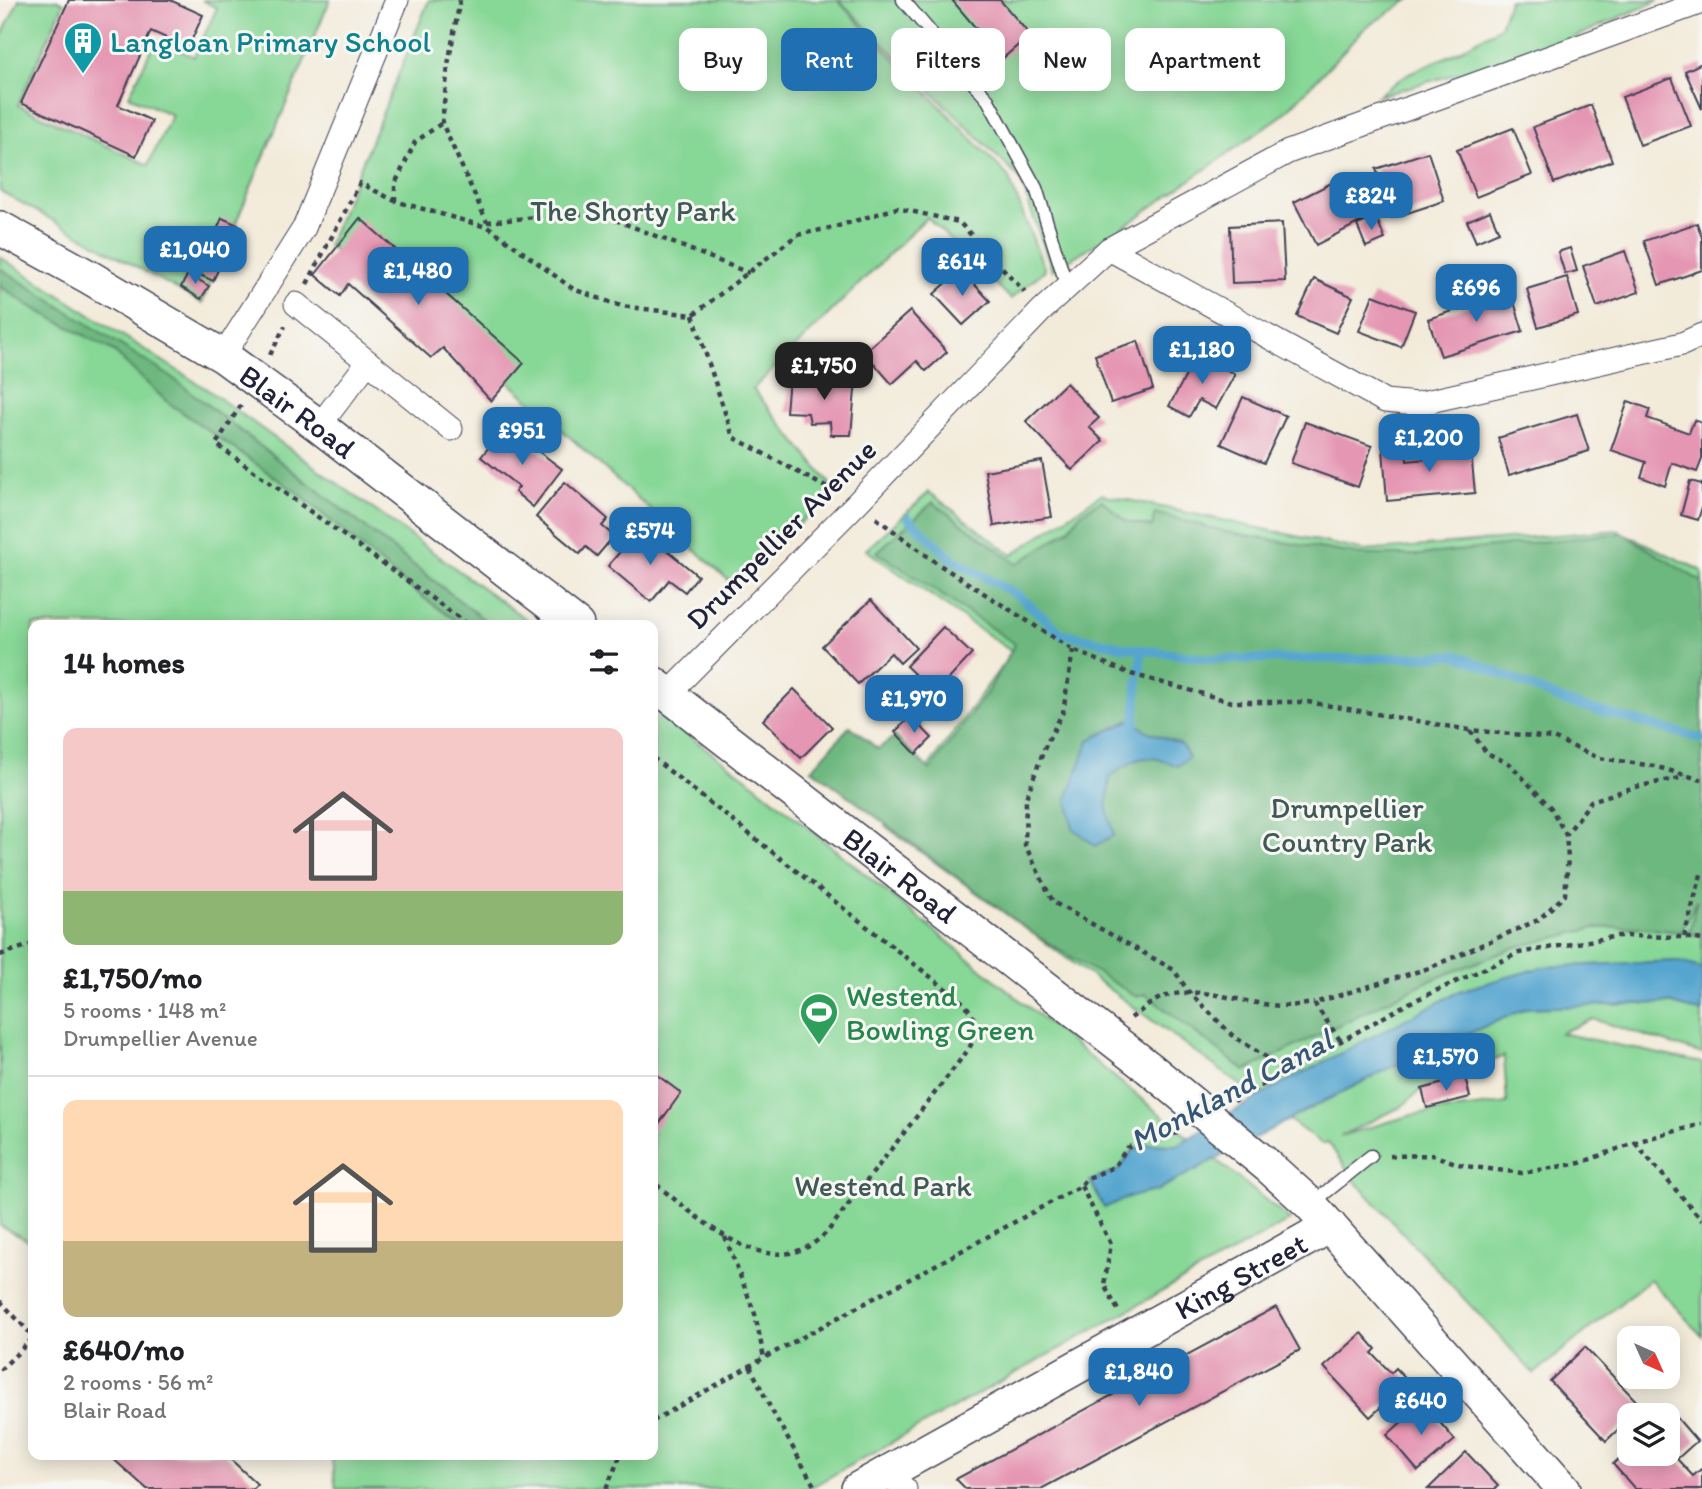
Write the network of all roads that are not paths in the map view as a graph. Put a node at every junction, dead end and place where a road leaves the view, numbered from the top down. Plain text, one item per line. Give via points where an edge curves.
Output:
1 (397, 0) edge
2 (903, 0) edge
3 (1702, 2) edge
4 (0, 228) edge
5 (1109, 249) junction
6 (1072, 284) junction
7 (296, 304) road end
8 (1692, 340) edge
9 (223, 356) junction
10 (1702, 356) edge
11 (368, 362) junction
12 (319, 426) junction
13 (451, 429) dead end
14 (571, 620) edge
15 (660, 689) edge
16 (1371, 1156) road end
17 (1320, 1215) junction
18 (896, 1481) edge
19 (858, 1489) edge
20 (1564, 1489) edge

1 - 9 street via 304,228
2 - 6 lane via 988,100 1036,188 1063,274
3 - 5 street, Drumpellier Avenue via 1288,152
4 - 9 street, Blair Road
5 - 6 street, Drumpellier Avenue
5 - 8 street via 1385,401 1417,404
6 - 15 street, Drumpellier Avenue via 857,503
7 - 11 street
8 - 10 street
9 - 12 street, Blair Road
11 - 12 street
11 - 13 street
12 - 14 street, Blair Road
15 - 17 street, Blair Road, bridge via 1149,1068
16 - 17 lane
17 - 18 street, King Street
17 - 20 street
18 - 19 street, King Street

